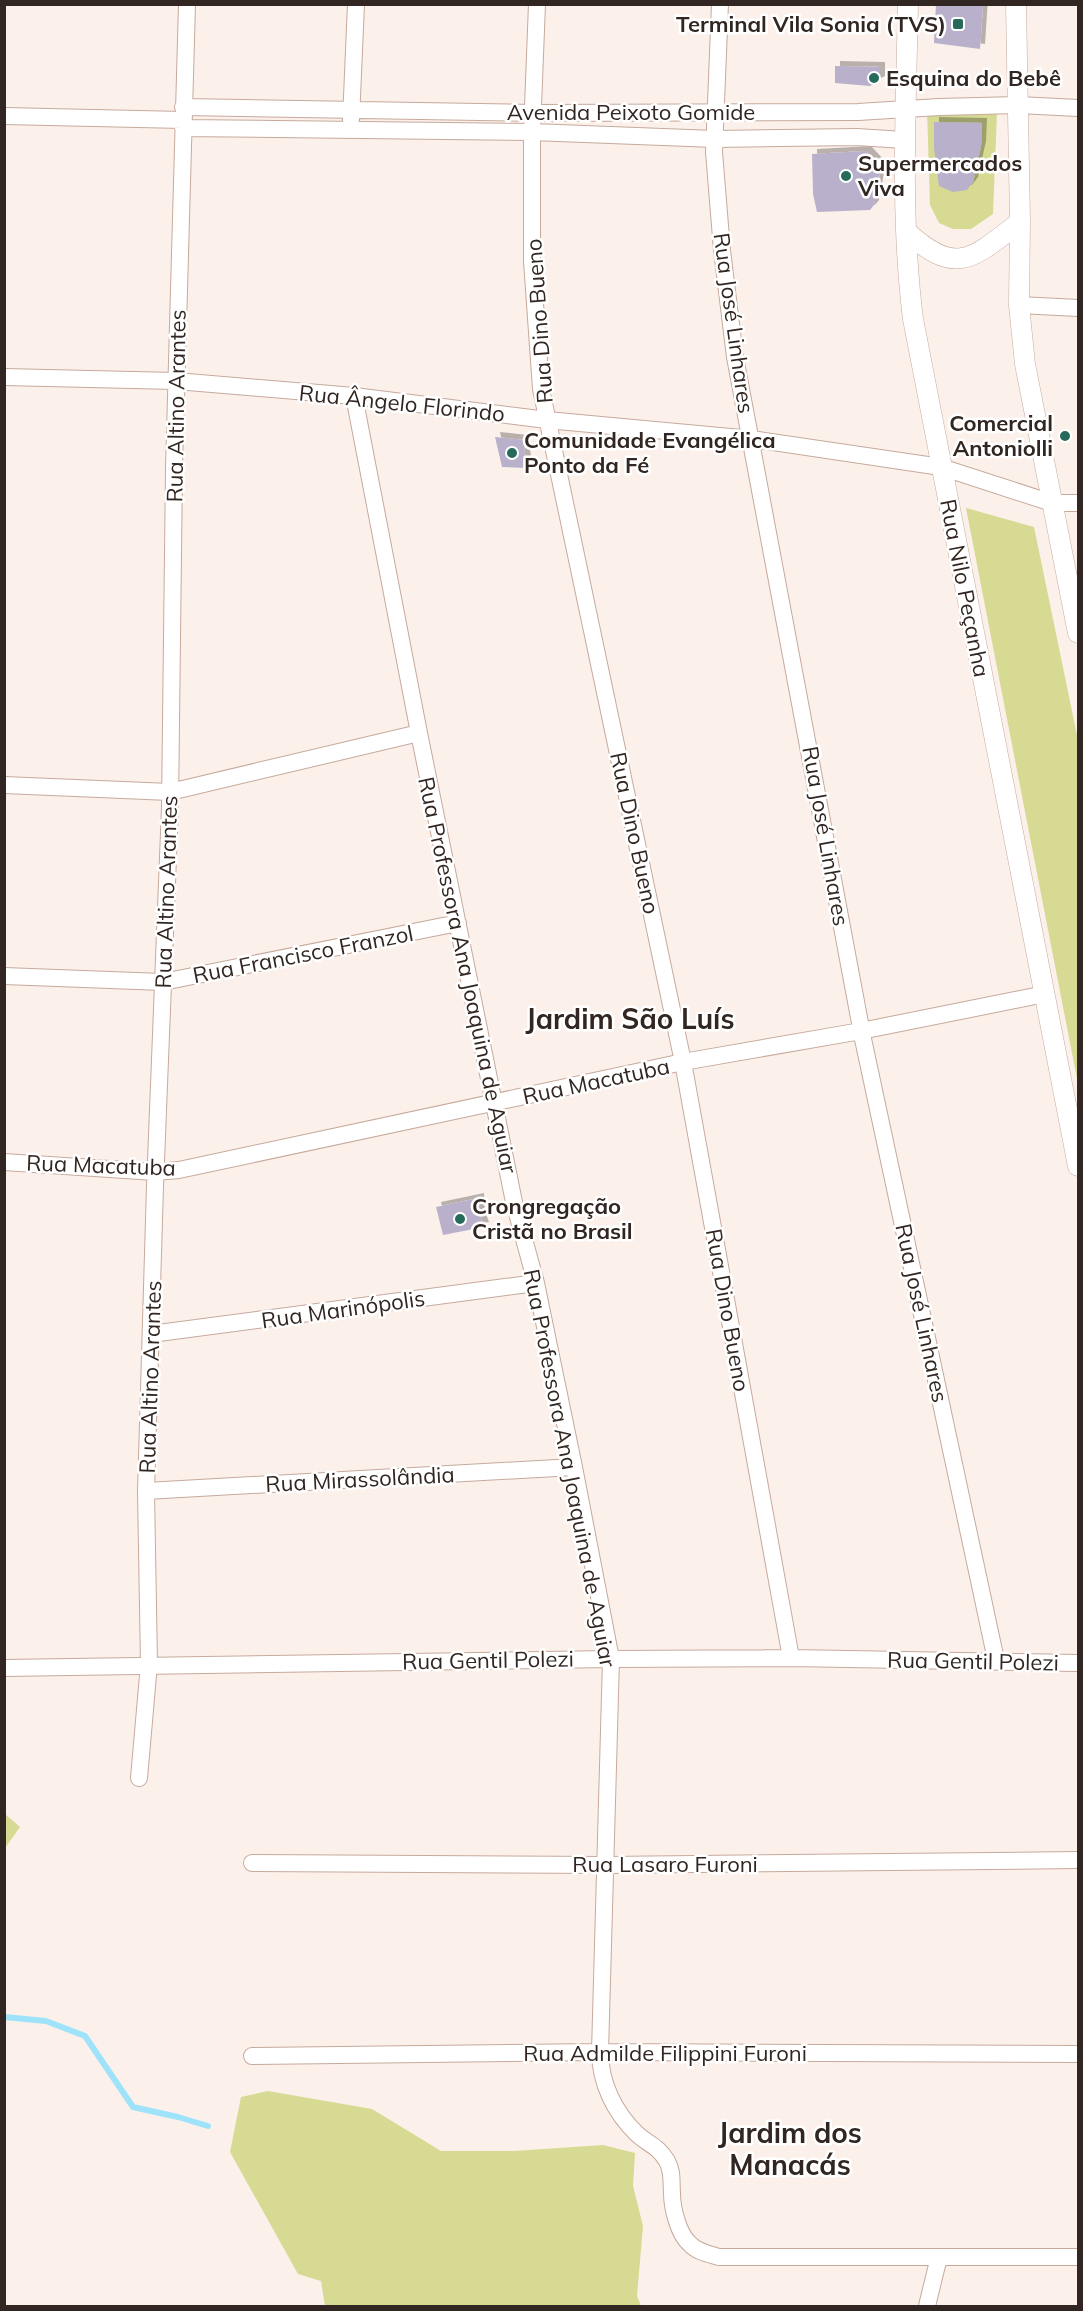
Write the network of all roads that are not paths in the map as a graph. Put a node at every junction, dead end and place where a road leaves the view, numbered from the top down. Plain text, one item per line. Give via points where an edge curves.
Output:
1 (187, 4) edge
2 (356, 4) edge
3 (537, 4) edge
4 (720, 4) edge
5 (908, 4) edge
6 (1016, 4) edge
7 (1018, 105) junction
8 (1078, 108) edge
9 (350, 110) junction
10 (906, 111) junction
11 (716, 112) junction
12 (533, 113) junction
13 (4, 116) edge
14 (183, 118) junction
15 (352, 129) junction
16 (532, 132) junction
17 (715, 139) junction
18 (904, 140) junction
19 (1020, 222) junction
20 (907, 232) junction
21 (1019, 305) junction
22 (1078, 308) edge
23 (4, 377) edge
24 (176, 381) junction
25 (354, 396) junction
26 (547, 420) junction
27 (752, 439) junction
28 (941, 466) junction
29 (1052, 503) junction
30 (1078, 503) edge
31 (1075, 603) edge
32 (1078, 633) edge
33 (419, 733) junction
34 (4, 784) edge
35 (170, 792) junction
36 (458, 923) junction
37 (4, 976) edge
38 (163, 982) junction
39 (1045, 994) junction
40 (861, 1030) junction
41 (683, 1062) junction
42 (495, 1103) junction
43 (4, 1162) edge
44 (1078, 1166) edge
45 (155, 1172) junction
46 (536, 1283) junction
47 (151, 1334) junction
48 (574, 1467) junction
49 (147, 1491) junction
50 (791, 1658) junction
51 (611, 1659) junction
52 (996, 1660) junction
53 (1078, 1663) edge
54 (149, 1664) junction
55 (4, 1668) edge
56 (139, 1778) dead end
57 (1078, 1860) edge
58 (252, 1863) dead end
59 (606, 1864) junction
60 (600, 2052) junction
61 (1078, 2054) edge
62 (252, 2056) dead end
63 (939, 2257) junction
64 (1078, 2257) edge
65 (927, 2307) edge

1 - 14 street, Rua Altino Arantes
2 - 9 street
3 - 12 street, Rua Dino Bueno
4 - 11 street, Rua José Linhares
5 - 10 street, Rua Nilo Peçanha
6 - 7 street
7 - 8 street, Avenida Peixoto Gomide
7 - 10 street, Avenida Peixoto Gomide
7 - 19 street
9 - 12 street, Avenida Peixoto Gomide
9 - 14 street, Avenida Peixoto Gomide
9 - 15 street
10 - 11 street, Avenida Peixoto Gomide
10 - 18 street, Rua Nilo Peçanha
11 - 12 street, Avenida Peixoto Gomide
11 - 17 street, Rua José Linhares
12 - 16 street, Rua Dino Bueno
13 - 14 street, Avenida Peixoto Gomide
14 - 15 street, Avenida Peixoto Gomide
14 - 24 street, Rua Altino Arantes
15 - 16 street, Avenida Peixoto Gomide
16 - 17 street, Avenida Peixoto Gomide
16 - 26 street, Rua Dino Bueno via 532,261 541,389
17 - 18 street, Avenida Peixoto Gomide
17 - 27 street, Rua José Linhares via 722,250 734,345
18 - 20 street, Rua Nilo Peçanha
19 - 20 street via 976,254 960,258 946,258 926,250
19 - 21 street
20 - 28 street, Rua Nilo Peçanha via 913,319
21 - 22 street
21 - 29 street via 1025,363
23 - 24 street, Rua Ângelo Florindo
24 - 25 street, Rua Ângelo Florindo
24 - 35 street, Rua Altino Arantes
25 - 26 street, Rua Ângelo Florindo
25 - 33 street, Rua Professora Ana Joaquina de Aguiar
26 - 27 street, Rua Ângelo Florindo
26 - 41 street, Rua Dino Bueno
27 - 28 street, Rua Ângelo Florindo
27 - 40 street, Rua José Linhares
28 - 29 street, Rua Ângelo Florindo
28 - 39 street, Rua Nilo Peçanha
29 - 30 street, Rua Ângelo Florindo
29 - 31 street
31 - 32 street
33 - 35 street
33 - 36 street, Rua Professora Ana Joaquina de Aguiar
34 - 35 street
35 - 38 street, Rua Altino Arantes
36 - 38 street, Rua Francisco Franzol
36 - 42 street, Rua Professora Ana Joaquina de Aguiar
37 - 38 street, Rua Francisco Franzol
38 - 45 street, Rua Altino Arantes
39 - 40 street, Rua Macatuba
39 - 44 street, Rua Nilo Peçanha
40 - 41 street, Rua Macatuba
40 - 52 street, Rua José Linhares
41 - 42 street, Rua Macatuba
41 - 50 street, Rua Dino Bueno
42 - 45 street, Rua Macatuba
42 - 46 street, Rua Professora Ana Joaquina de Aguiar via 514,1202
43 - 45 street, Rua Macatuba
45 - 47 street, Rua Altino Arantes
46 - 47 street, Rua Marinópolis
46 - 48 street, Rua Professora Ana Joaquina de Aguiar
47 - 49 street, Rua Altino Arantes
48 - 49 street, Rua Mirassolândia
48 - 51 street, Rua Professora Ana Joaquina de Aguiar
49 - 54 street, Rua Altino Arantes
50 - 51 street, Rua Gentil Polezi
50 - 52 street, Rua Gentil Polezi
51 - 54 street, Rua Gentil Polezi
51 - 59 street, Rua Professora Ana Joaquina de Aguiar
52 - 53 street, Rua Gentil Polezi
54 - 55 street, Rua Gentil Polezi
54 - 56 street, Rua Altino Arantes
57 - 59 street, Rua Lasaro Furoni
58 - 59 street, Rua Lasaro Furoni
59 - 60 street, Rua Professora Ana Joaquina de Aguiar
60 - 61 street, Rua Admilde Filippini Furoni
60 - 62 street, Rua Admilde Filippini Furoni
60 - 63 street, Rua Professora Ana Joaquina de Aguiar via 600,2070 620,2117 655,2145 668,2163 682,2232 699,2251 719,2257
63 - 64 street, Rua Professora Ana Joaquina de Aguiar
63 - 65 street

